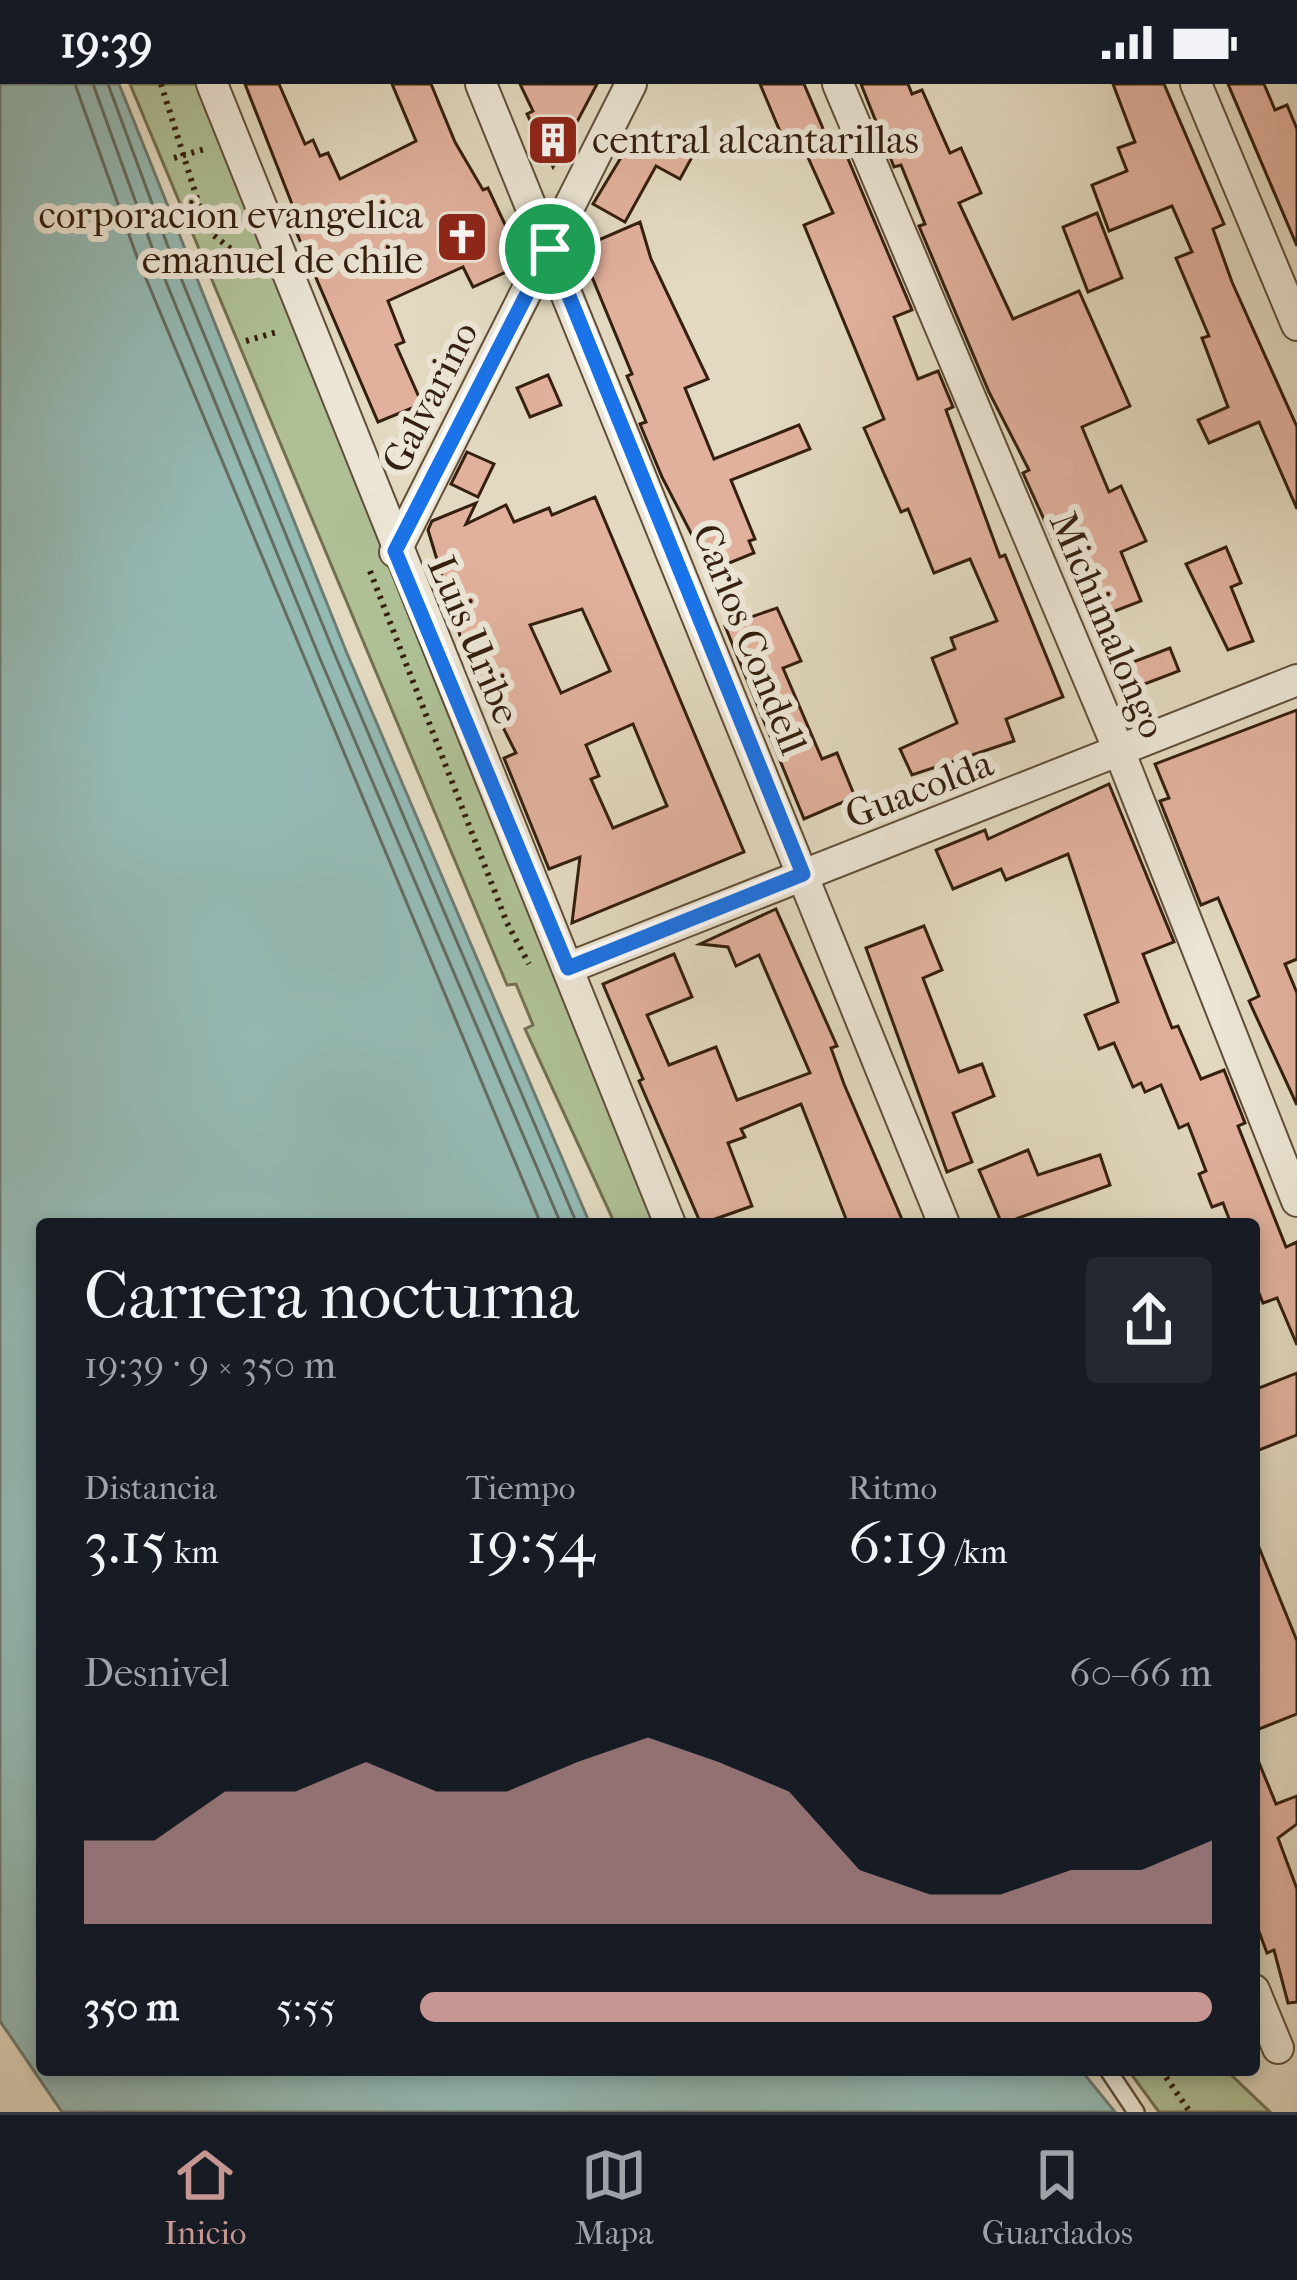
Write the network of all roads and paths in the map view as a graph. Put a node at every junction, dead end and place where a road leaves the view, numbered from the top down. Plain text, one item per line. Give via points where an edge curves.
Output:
1 (160, 84) edge
2 (212, 84) edge
3 (481, 84) edge
4 (631, 84) edge
5 (838, 84) edge
6 (1196, 84) edge
7 (550, 249) junction
8 (262, 277) dead end
9 (1291, 291) edge
10 (1297, 325) edge
11 (285, 330) dead end
12 (246, 341) dead end
13 (380, 555) junction
14 (1297, 680) edge
15 (1120, 753) junction
16 (803, 874) junction
17 (568, 968) junction
18 (537, 977) dead end
19 (1297, 1201) edge
20 (668, 1218) edge
21 (942, 1218) edge
22 (1260, 2006) edge
23 (1276, 2047) edge
24 (1112, 2076) edge
25 (1165, 2076) edge
26 (1136, 2112) edge
27 (1190, 2112) edge

1 - 8 path via 206,230
2 - 13 street, Luis Uribe
3 - 7 street, Carlos Condell
4 - 7 street, Galvarino
5 - 15 street, Michimalongo
6 - 9 street
7 - 13 street, Galvarino
7 - 16 street, Carlos Condell
9 - 10 street
11 - 12 path
13 - 17 street, Luis Uribe
13 - 18 path via 507,922
14 - 15 street, Guacolda
15 - 16 street, Guacolda
15 - 19 street, Michimalongo
16 - 17 street, Guacolda
16 - 21 street, Carlos Condell
17 - 20 street, Luis Uribe
22 - 23 street
24 - 26 lane
25 - 27 path

